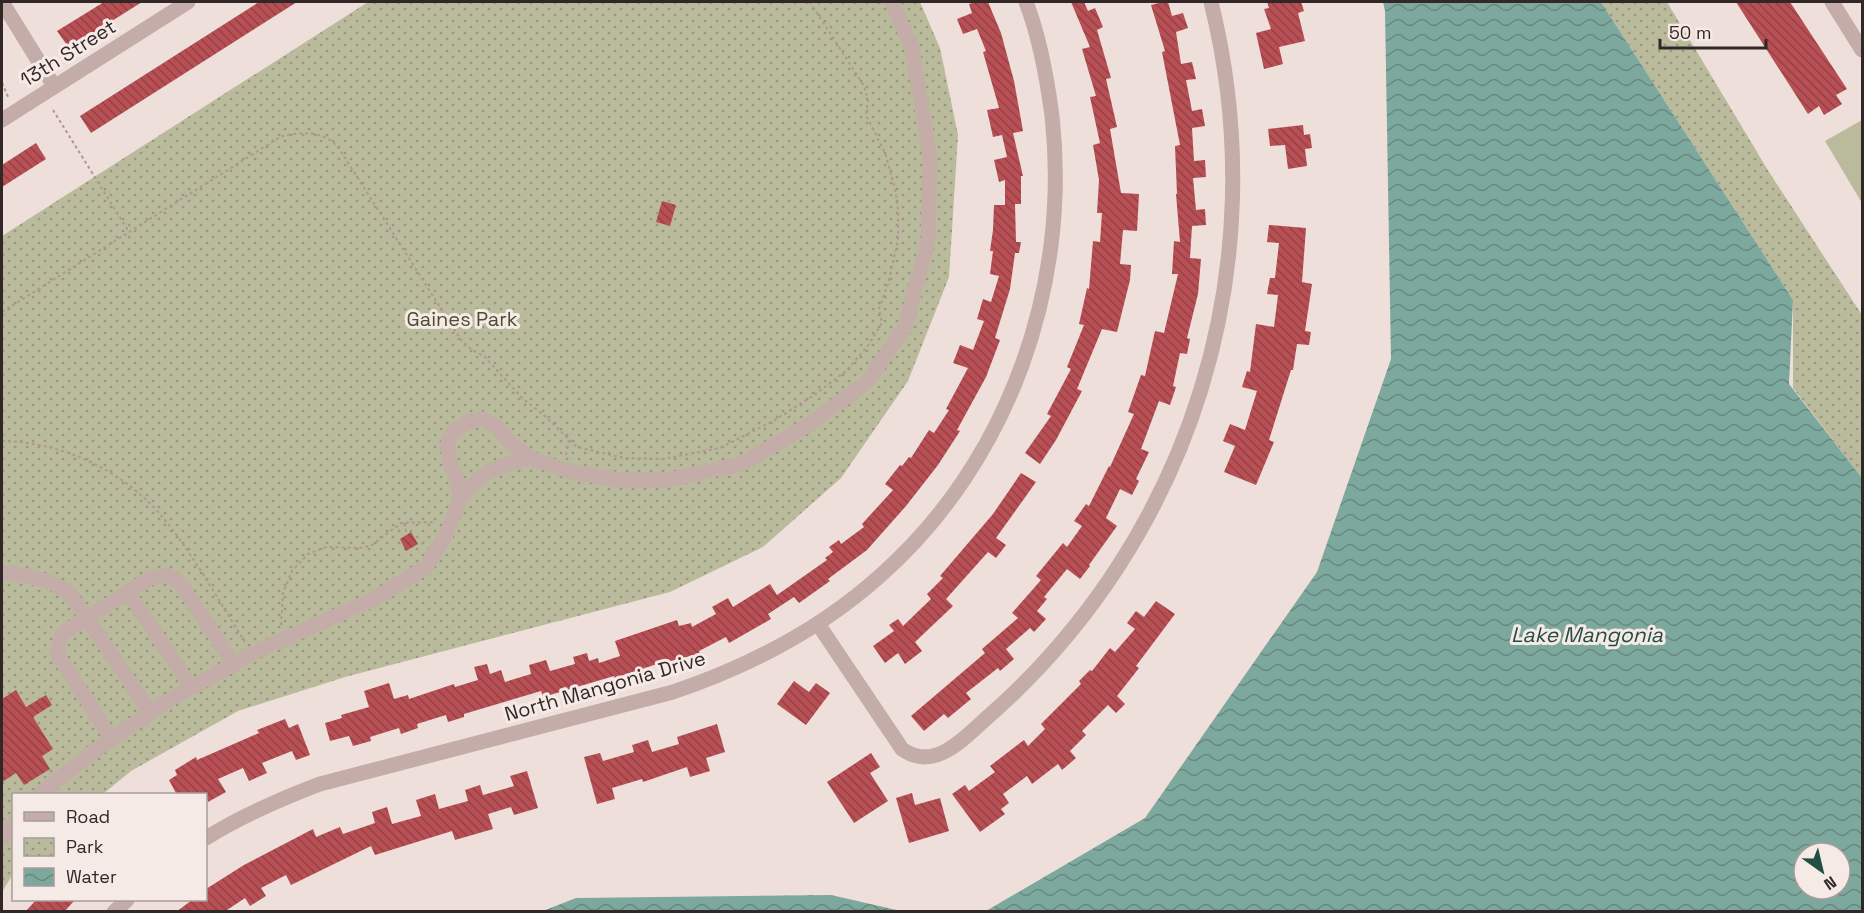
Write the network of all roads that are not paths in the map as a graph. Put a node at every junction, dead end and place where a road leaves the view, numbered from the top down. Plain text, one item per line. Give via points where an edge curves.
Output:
1 (2, 2) edge
2 (188, 2) edge
3 (892, 2) edge
4 (1026, 2) edge
5 (1211, 2) edge
6 (1832, 2) edge
7 (1863, 50) edge
8 (54, 86) junction
9 (5, 110) edge
10 (530, 458) junction
11 (459, 499) junction
12 (2, 573) edge
13 (128, 592) junction
14 (87, 618) junction
15 (818, 624) junction
16 (234, 664) junction
17 (191, 687) junction
18 (150, 712) junction
19 (112, 739) junction
20 (42, 793) edge
21 (12, 826) edge
22 (207, 837) edge
23 (2, 838) edge
24 (126, 901) edge
25 (114, 912) edge

1 - 8 street
2 - 8 street, 13th Street
3 - 10 street via 912,48 930,157 928,241 904,327 867,382 808,425 742,463 674,478 627,481 568,471
4 - 15 street, North Mangonia Drive via 1050,98 1056,182 1050,255 1032,337 991,434 939,513 882,574
5 - 15 street via 1231,123 1233,172 1228,268 1199,399 1158,497 1120,565 1074,628 1014,694 941,755 931,758 911,756 902,749
6 - 7 street
8 - 9 street, 13th Street
10 - 11 street via 489,471
10 - 11 street via 496,426 483,419 466,423 452,432 447,446
11 - 16 street via 446,536 426,567 374,599
12 - 14 street via 47,581 67,591
13 - 14 street
13 - 16 street via 150,578 167,575 180,583
13 - 17 street
14 - 18 street
14 - 19 street via 62,634 57,654
15 - 22 street, North Mangonia Drive via 752,662 713,679 320,784 281,799
16 - 17 street
17 - 18 street
18 - 19 street
19 - 20 street
21 - 23 street
24 - 25 street

